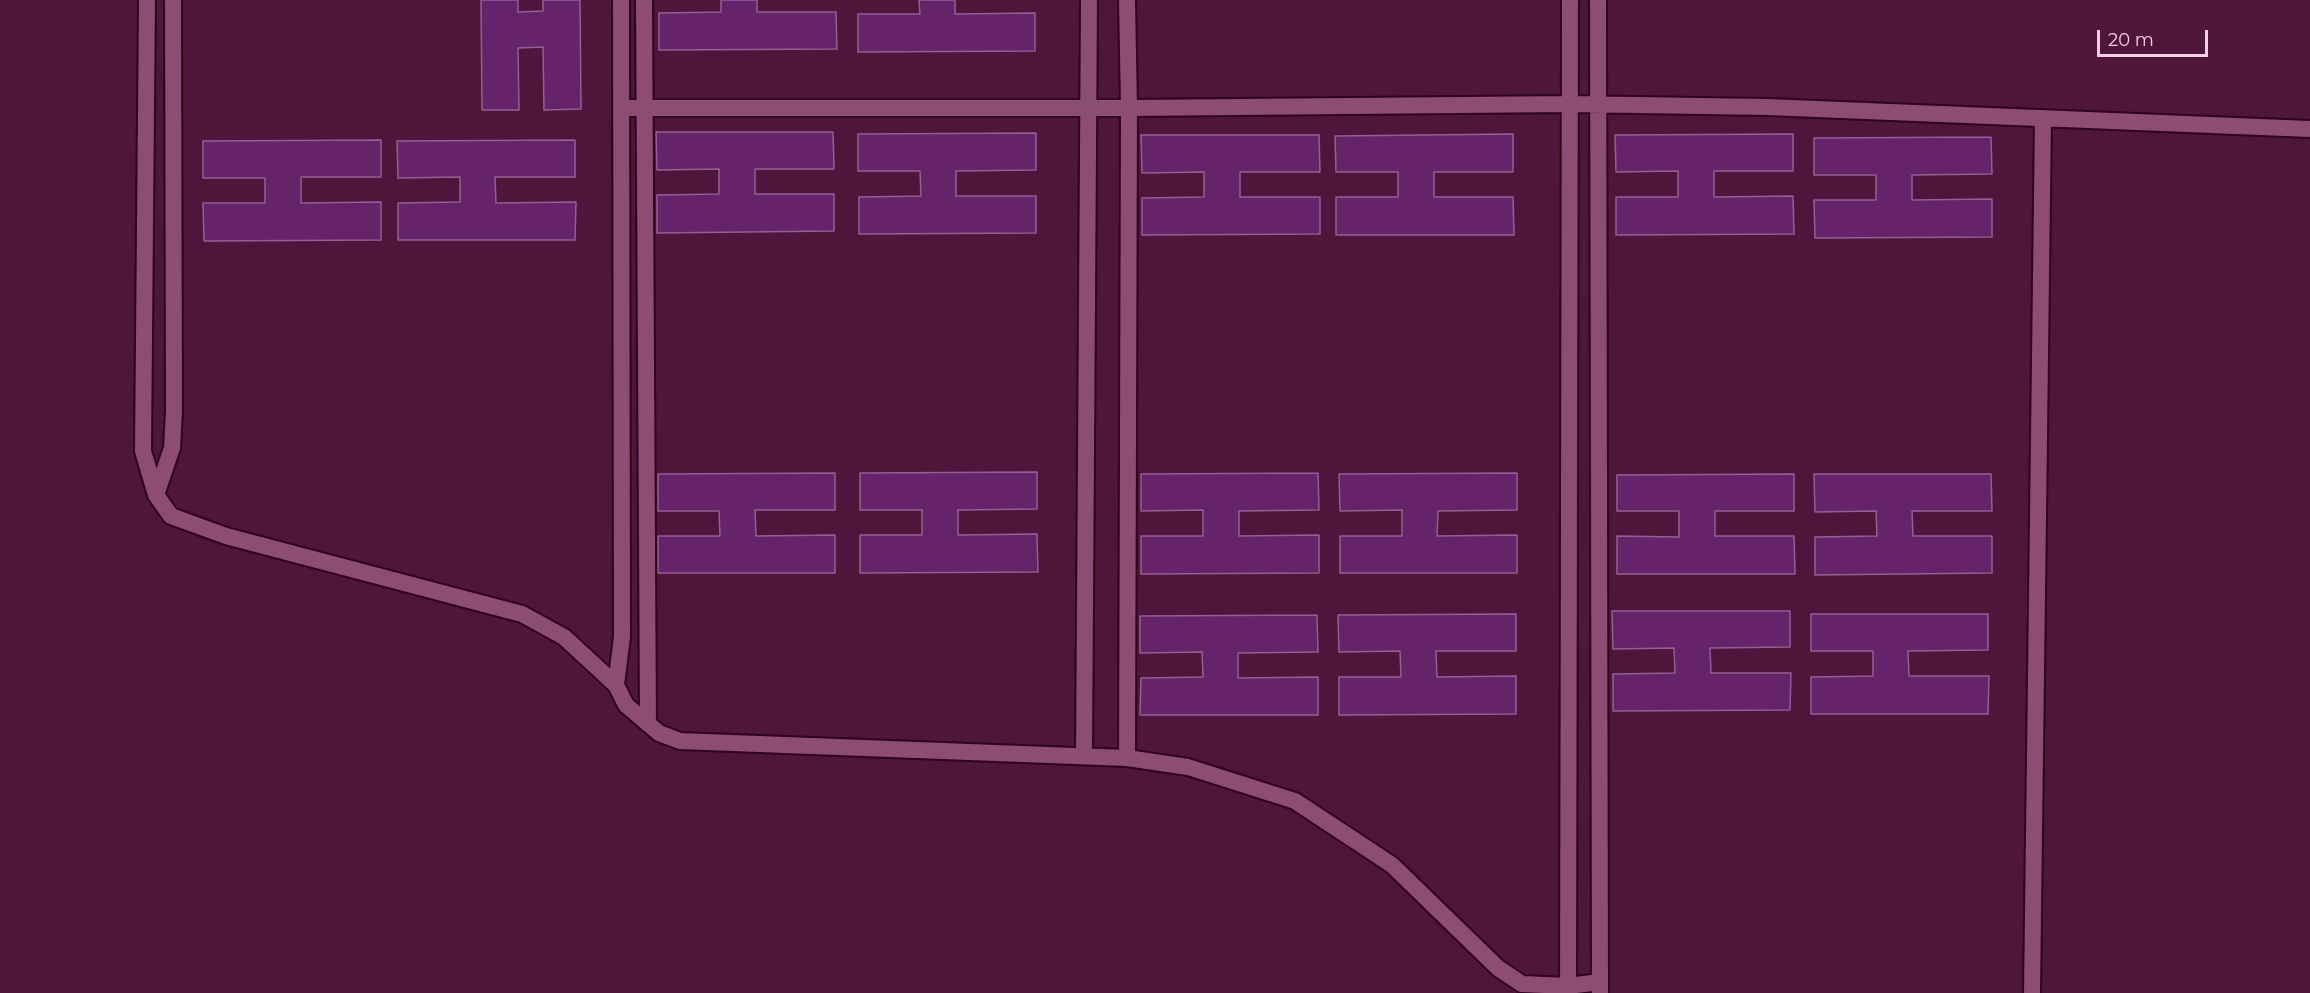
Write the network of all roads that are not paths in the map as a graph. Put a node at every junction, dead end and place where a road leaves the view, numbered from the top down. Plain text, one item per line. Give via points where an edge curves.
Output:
1 (147, 0) edge
2 (173, 0) edge
3 (621, 0) edge
4 (644, 0) edge
5 (1089, 0) edge
6 (1127, 0) edge
7 (1570, 0) edge
8 (1598, 0) edge
9 (1571, 104) junction
10 (1599, 104) junction
11 (1090, 107) junction
12 (621, 108) junction
13 (1129, 108) junction
14 (645, 110) junction
15 (2043, 118) junction
16 (2310, 129) edge
17 (156, 495) junction
18 (616, 685) junction
19 (648, 724) junction
20 (1084, 755) junction
21 (1127, 758) junction
22 (1600, 988) edge
23 (1568, 989) edge
24 (2032, 993) edge

1 - 17 street via 143,451
2 - 17 street via 174,411 172,448
3 - 12 street
4 - 14 street
5 - 11 street
6 - 13 street
7 - 9 street
8 - 10 street
9 - 10 street
9 - 13 street
9 - 23 street
10 - 15 street
10 - 22 street
11 - 13 street
11 - 14 street
11 - 20 street
12 - 14 street
12 - 18 street via 622,637
13 - 21 street
14 - 19 street
15 - 16 street
15 - 24 street
17 - 18 street via 171,516 226,536 522,614 564,637
18 - 19 street via 626,705
19 - 20 street via 680,741
20 - 21 street
21 - 23 street via 1188,767 1295,801 1392,865 1498,968 1522,984
22 - 23 street

